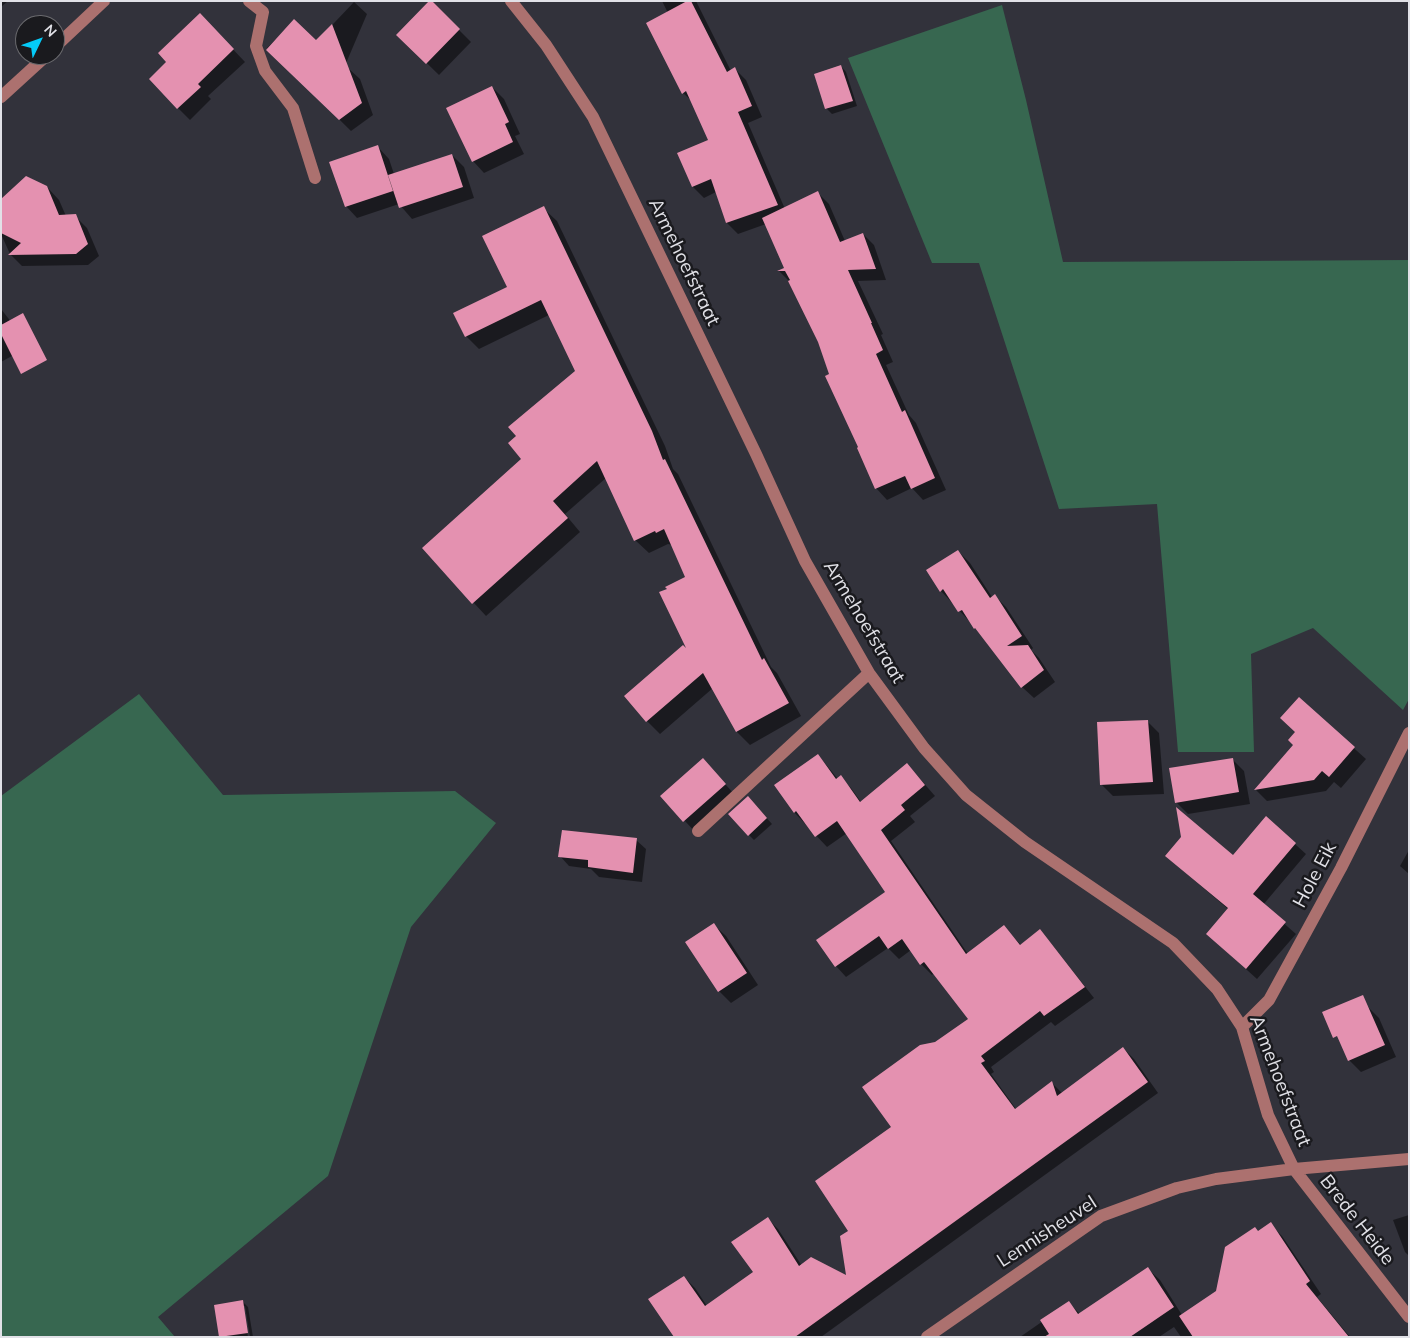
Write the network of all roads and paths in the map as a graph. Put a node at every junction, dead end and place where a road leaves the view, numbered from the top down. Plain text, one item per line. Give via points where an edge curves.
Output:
1 (104, 1) edge
2 (249, 1) edge
3 (510, 1) edge
4 (65, 38) edge
5 (36, 65) edge
6 (1, 97) edge
7 (315, 178) dead end
8 (869, 673) junction
9 (1409, 733) edge
10 (698, 831) dead end
11 (1242, 1027) junction
12 (1409, 1159) edge
13 (1294, 1169) junction
14 (1409, 1317) edge
15 (927, 1337) edge

1 - 4 street
2 - 7 street via 263,12 256,46 265,71 293,108
3 - 8 street, Armehoefstraat via 546,45 593,117 805,561
5 - 6 street
8 - 10 street
8 - 11 street, Armehoefstraat via 924,748 966,795 1025,842 1172,943 1217,989
9 - 11 street, Hole Eik via 1269,1000
11 - 13 street, Armehoefstraat via 1268,1115
12 - 13 street, Lennisheuvel
13 - 14 street, Brede Heide
13 - 15 street, Lennisheuvel via 1216,1179 1177,1188 1100,1216

